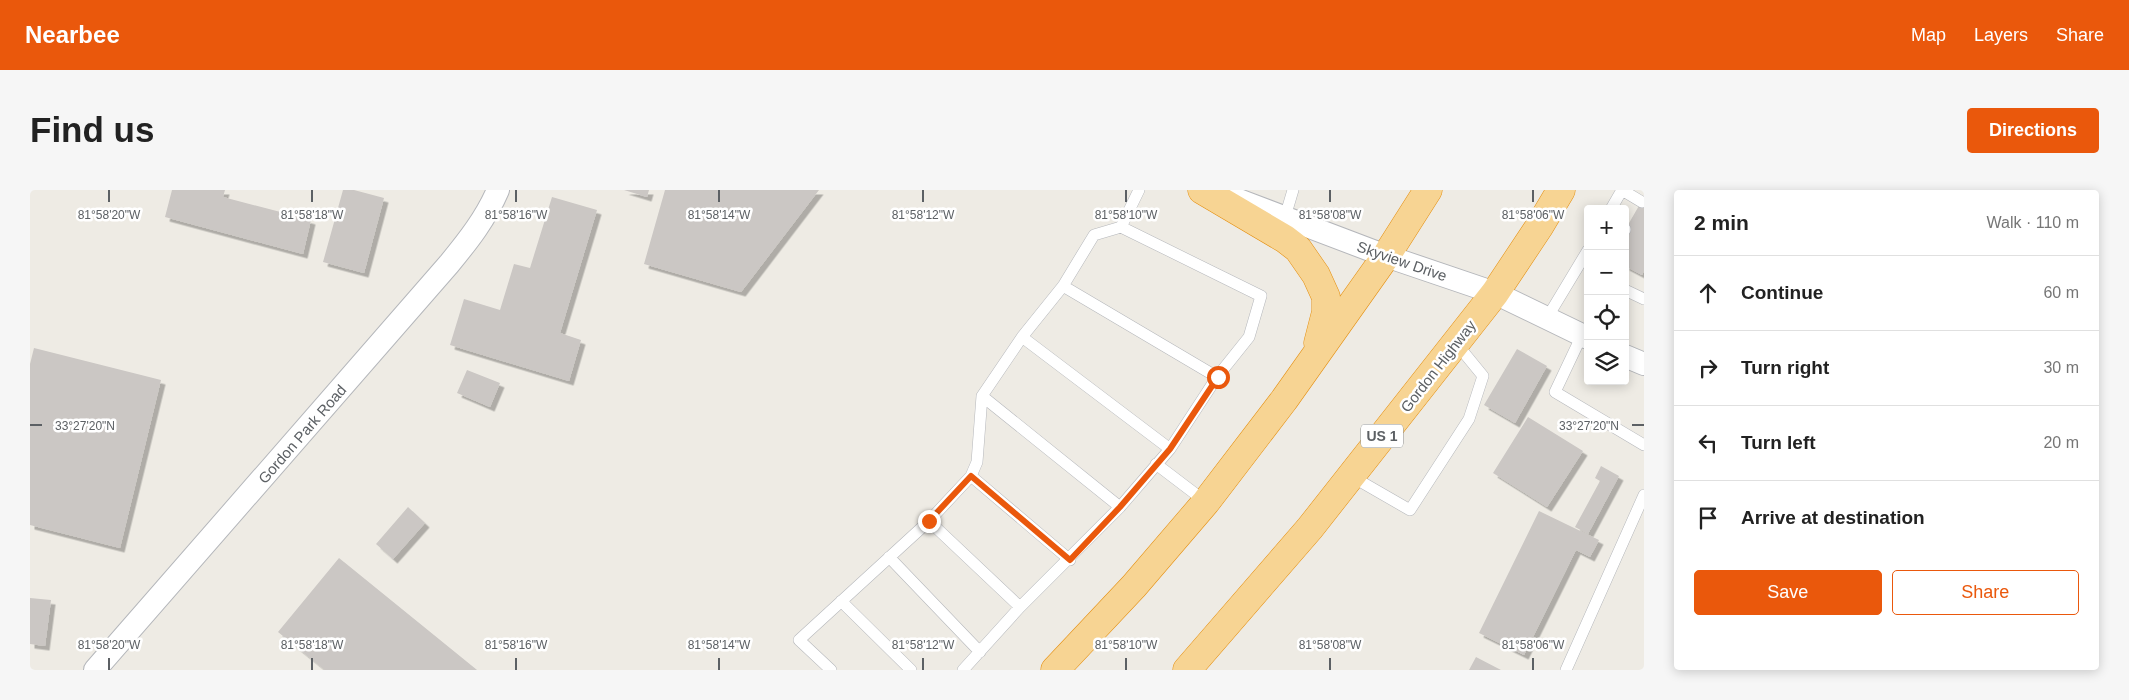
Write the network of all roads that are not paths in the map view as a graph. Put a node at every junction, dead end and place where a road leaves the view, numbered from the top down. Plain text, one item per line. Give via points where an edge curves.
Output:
1 (498, 190) edge
2 (1139, 190) edge
3 (1202, 190) edge
4 (1213, 190) edge
5 (1292, 190) edge
6 (1428, 190) edge
7 (1561, 190) edge
8 (1622, 190) edge
9 (1642, 202) dead end
10 (1613, 205) edge
11 (1285, 217) junction
12 (1121, 227) junction
13 (1386, 256) junction
14 (1583, 269) edge
15 (1063, 286) junction
16 (1629, 292) edge
17 (1495, 293) junction
18 (1644, 299) edge
19 (1547, 318) junction
20 (1584, 336) edge
21 (1022, 337) junction
22 (1584, 338) edge
23 (1456, 343) junction
24 (1313, 358) junction
25 (1629, 358) edge
26 (1644, 364) edge
27 (1218, 377) junction
28 (982, 396) junction
29 (1644, 445) edge
30 (1170, 449) junction
31 (1156, 464) junction
32 (971, 476) junction
33 (1351, 476) junction
34 (1644, 495) edge
35 (1206, 502) junction
36 (1120, 507) junction
37 (929, 521) junction
38 (889, 557) junction
39 (1070, 560) junction
40 (841, 601) junction
41 (1020, 608) junction
42 (980, 652) junction
43 (95, 670) edge
44 (831, 670) edge
45 (911, 670) edge
46 (963, 670) edge
47 (1055, 670) edge
48 (1187, 670) edge
49 (1566, 670) edge

1 - 43 street, Gordon Park Road via 474,233 449,264
2 - 12 lane
3 - 24 highway via 1285,239 1307,262 1326,297 1326,312
4 - 11 street, Skyview Drive
5 - 11 lane
6 - 13 highway
7 - 17 highway, Gordon Highway / US 1
8 - 9 lane
8 - 10 lane
11 - 13 street, Skyview Drive
12 - 15 lane via 1094,235
12 - 27 lane via 1261,296 1249,337
13 - 17 street, Skyview Drive
13 - 24 highway
14 - 19 lane
15 - 21 lane
15 - 27 lane
16 - 18 lane
17 - 19 street, Skyview Drive
17 - 23 highway, Gordon Highway / US 1
19 - 20 street, Skyview Drive
21 - 28 lane
21 - 30 lane
22 - 29 lane via 1555,392
23 - 33 highway, Gordon Highway / US 1
23 - 33 lane via 1483,376 1469,419 1410,510
24 - 35 highway
25 - 26 street
27 - 30 lane
28 - 32 lane via 977,462
28 - 36 lane
30 - 31 lane
31 - 35 lane
31 - 36 lane
32 - 37 lane
32 - 39 lane
33 - 48 highway, Gordon Highway / US 1
34 - 49 lane
35 - 47 highway via 1134,586
36 - 39 lane
37 - 38 lane
37 - 41 lane
38 - 40 lane
38 - 42 lane
39 - 41 lane
40 - 44 lane via 799,640
40 - 45 lane
41 - 42 lane
42 - 46 lane

